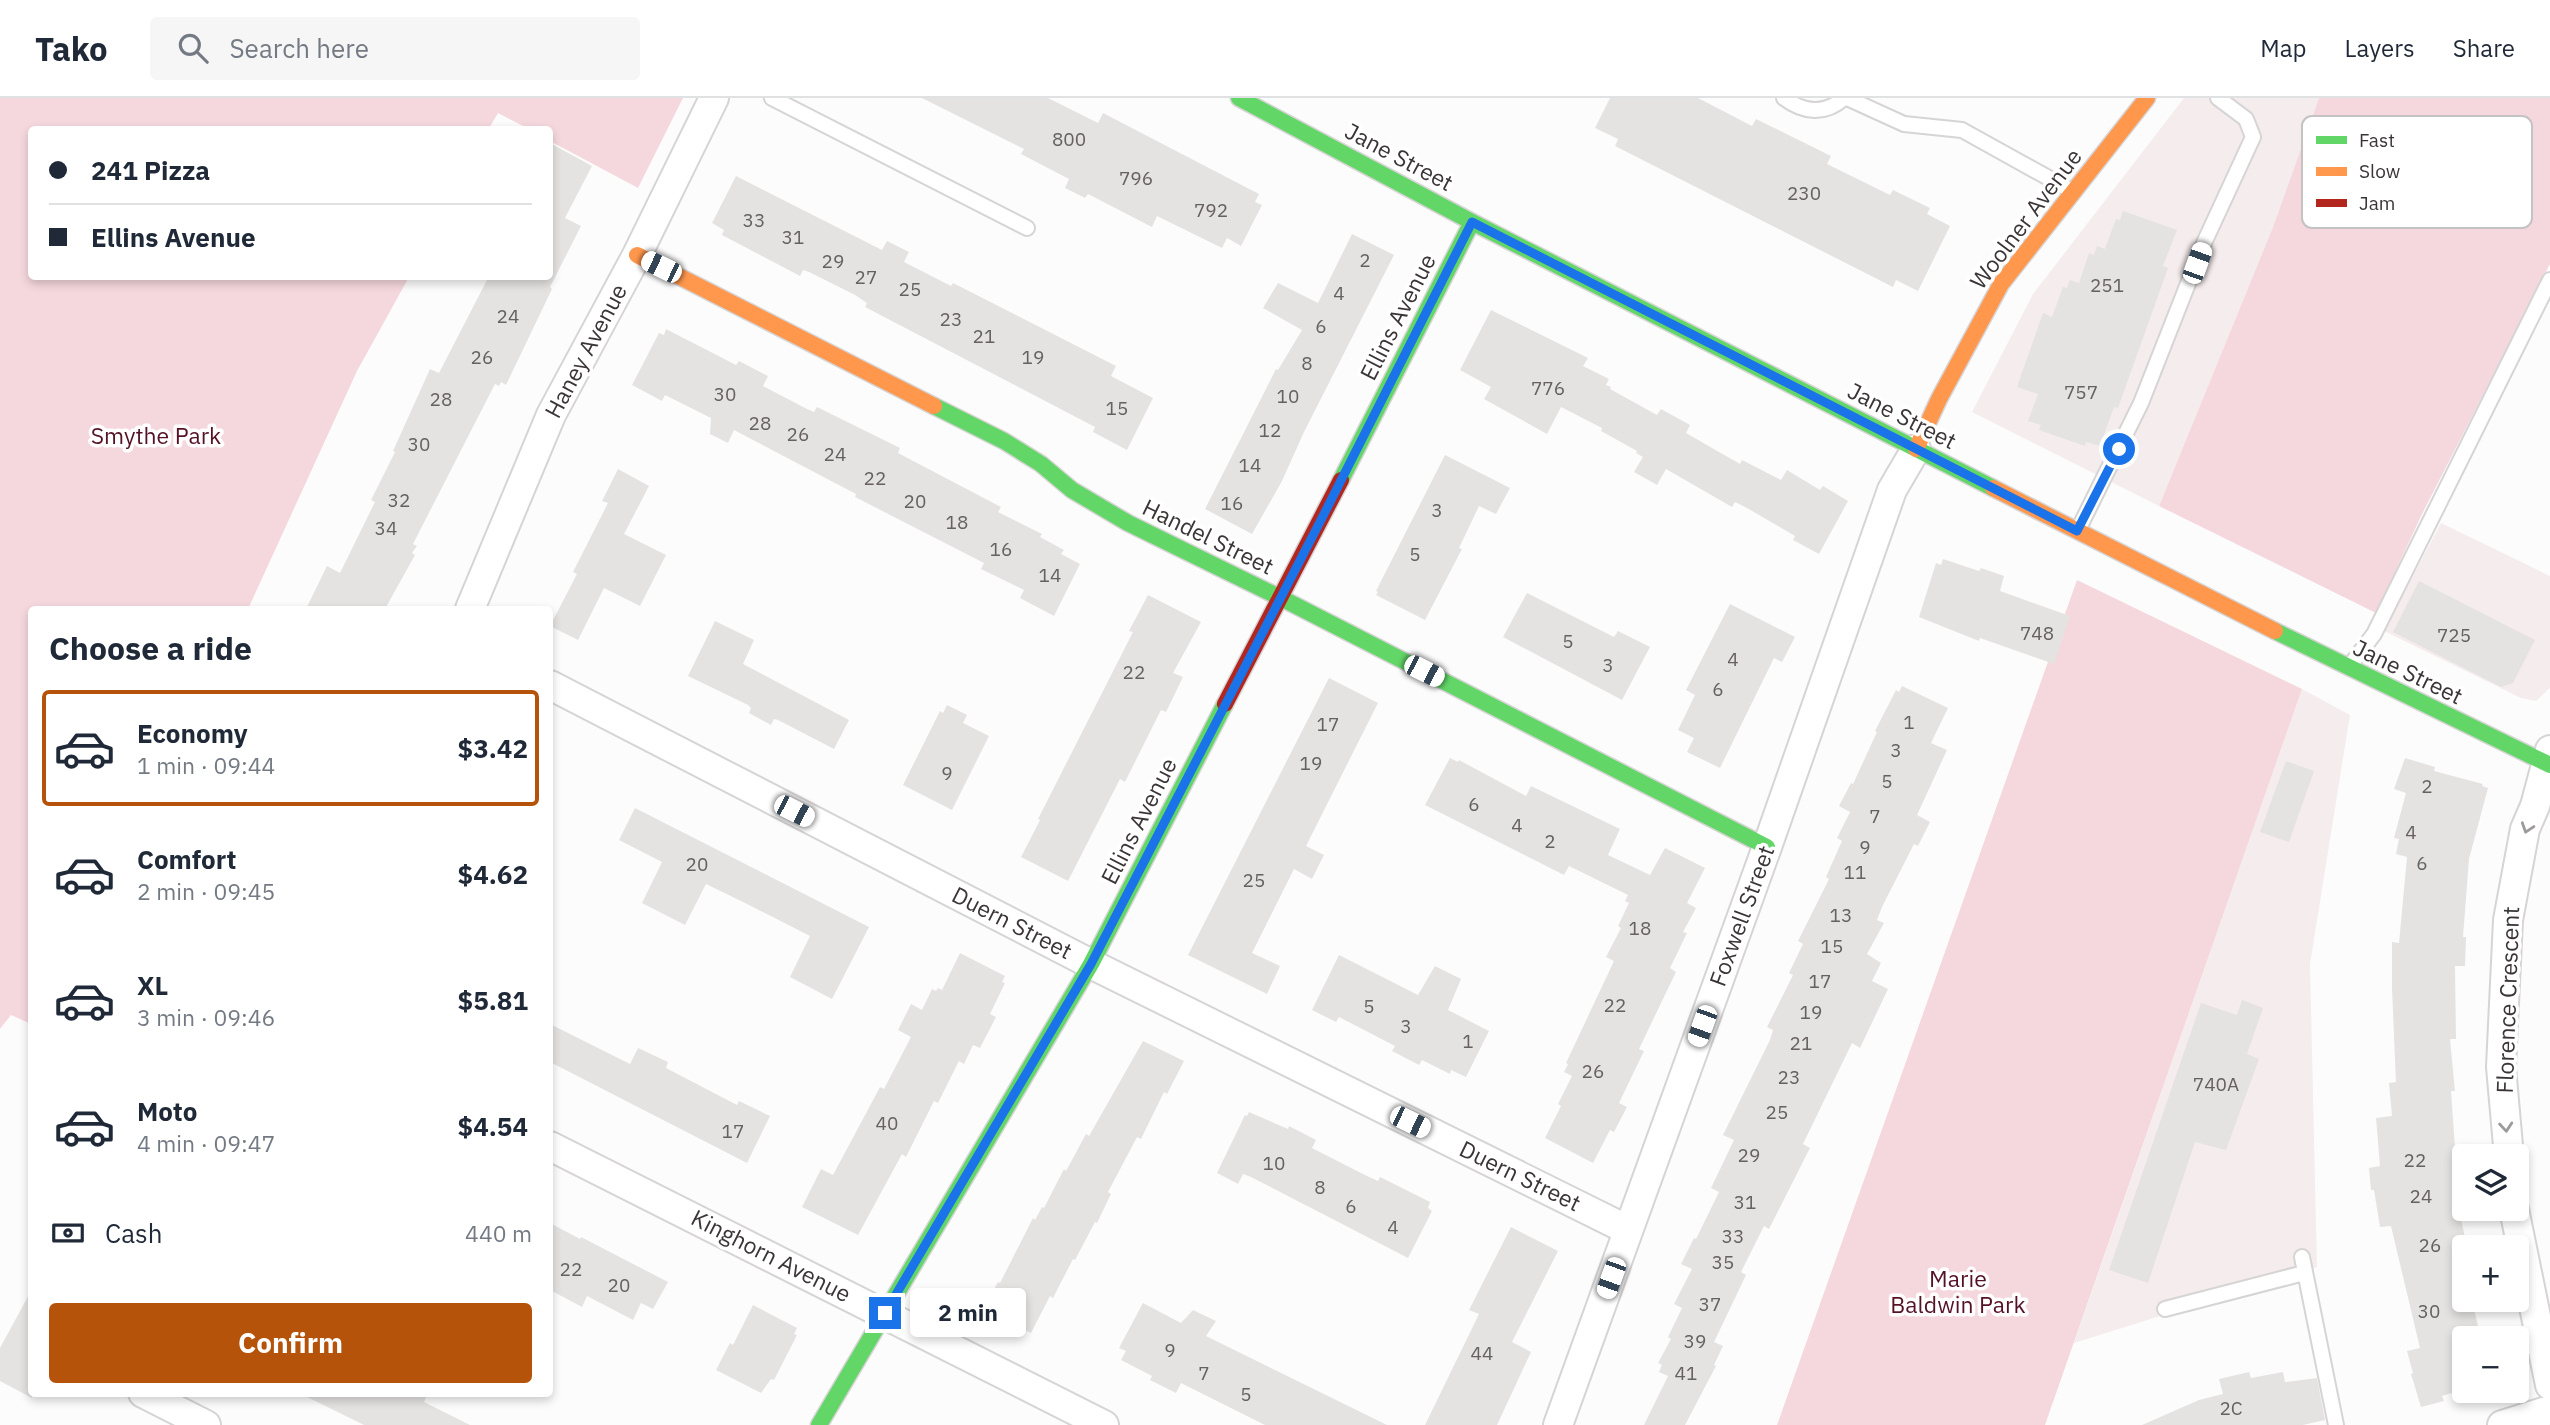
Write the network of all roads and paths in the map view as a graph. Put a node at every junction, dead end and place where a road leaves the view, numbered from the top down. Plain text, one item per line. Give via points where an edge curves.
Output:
1 (713, 98) edge
2 (772, 98) edge
3 (1239, 98) edge
4 (1784, 98) edge
5 (1846, 98) edge
6 (2147, 98) edge
7 (2218, 98) edge
8 (2073, 192) junction
9 (1472, 222) junction
10 (1027, 228) dead end
11 (637, 255) junction
12 (2550, 281) edge
13 (1916, 449) junction
14 (2077, 531) junction
15 (1281, 598) junction
16 (471, 606) edge
17 (2348, 668) junction
18 (553, 687) edge
19 (2549, 759) edge
20 (1767, 847) junction
21 (1091, 964) junction
22 (2508, 1144) edge
23 (553, 1147) edge
24 (2516, 1221) edge
25 (1628, 1230) junction
26 (2302, 1257) dead end
27 (2304, 1273) junction
28 (2165, 1309) dead end
29 (885, 1313) junction
30 (2550, 1385) edge
31 (151, 1397) edge
32 (2550, 1410) edge
33 (206, 1425) edge
34 (819, 1425) edge
35 (1104, 1425) edge
36 (1558, 1425) edge
37 (2336, 1425) edge
38 (2502, 1425) edge

1 - 11 street, Haney Avenue
2 - 10 lane
3 - 9 street, Jane Street
4 - 5 lane via 1807,110 1821,111
5 - 8 lane via 1904,124 1962,130
6 - 8 street, Woolner Avenue
7 - 14 lane via 2246,119 2253,137 2204,243 2141,403
8 - 13 street, Woolner Avenue via 2001,284
9 - 13 street, Jane Street
9 - 15 street, Ellins Avenue
11 - 15 street, Handel Street via 1004,440 1072,490 1128,523
11 - 16 street, Haney Avenue via 551,415
12 - 17 lane via 2374,634
13 - 14 street, Jane Street
13 - 20 street, Foxwell Street via 1892,490
14 - 17 street, Jane Street
15 - 20 street, Handel Street
15 - 21 street, Ellins Avenue
17 - 19 street, Jane Street
18 - 21 street, Duern Street
19 -> 22 street, Florence Crescent via 2525,830 2508,920 2501,1067
20 - 25 street, Foxwell Street
21 - 25 street, Duern Street
21 - 29 street, Ellins Avenue
23 - 29 street, Kinghorn Avenue
24 - 30 street
25 - 36 street, Foxwell Street
26 - 27 lane
27 - 28 lane
27 - 37 lane
29 - 34 street, Ellins Avenue
29 - 35 street, Kinghorn Avenue
31 - 33 street
32 - 38 street

